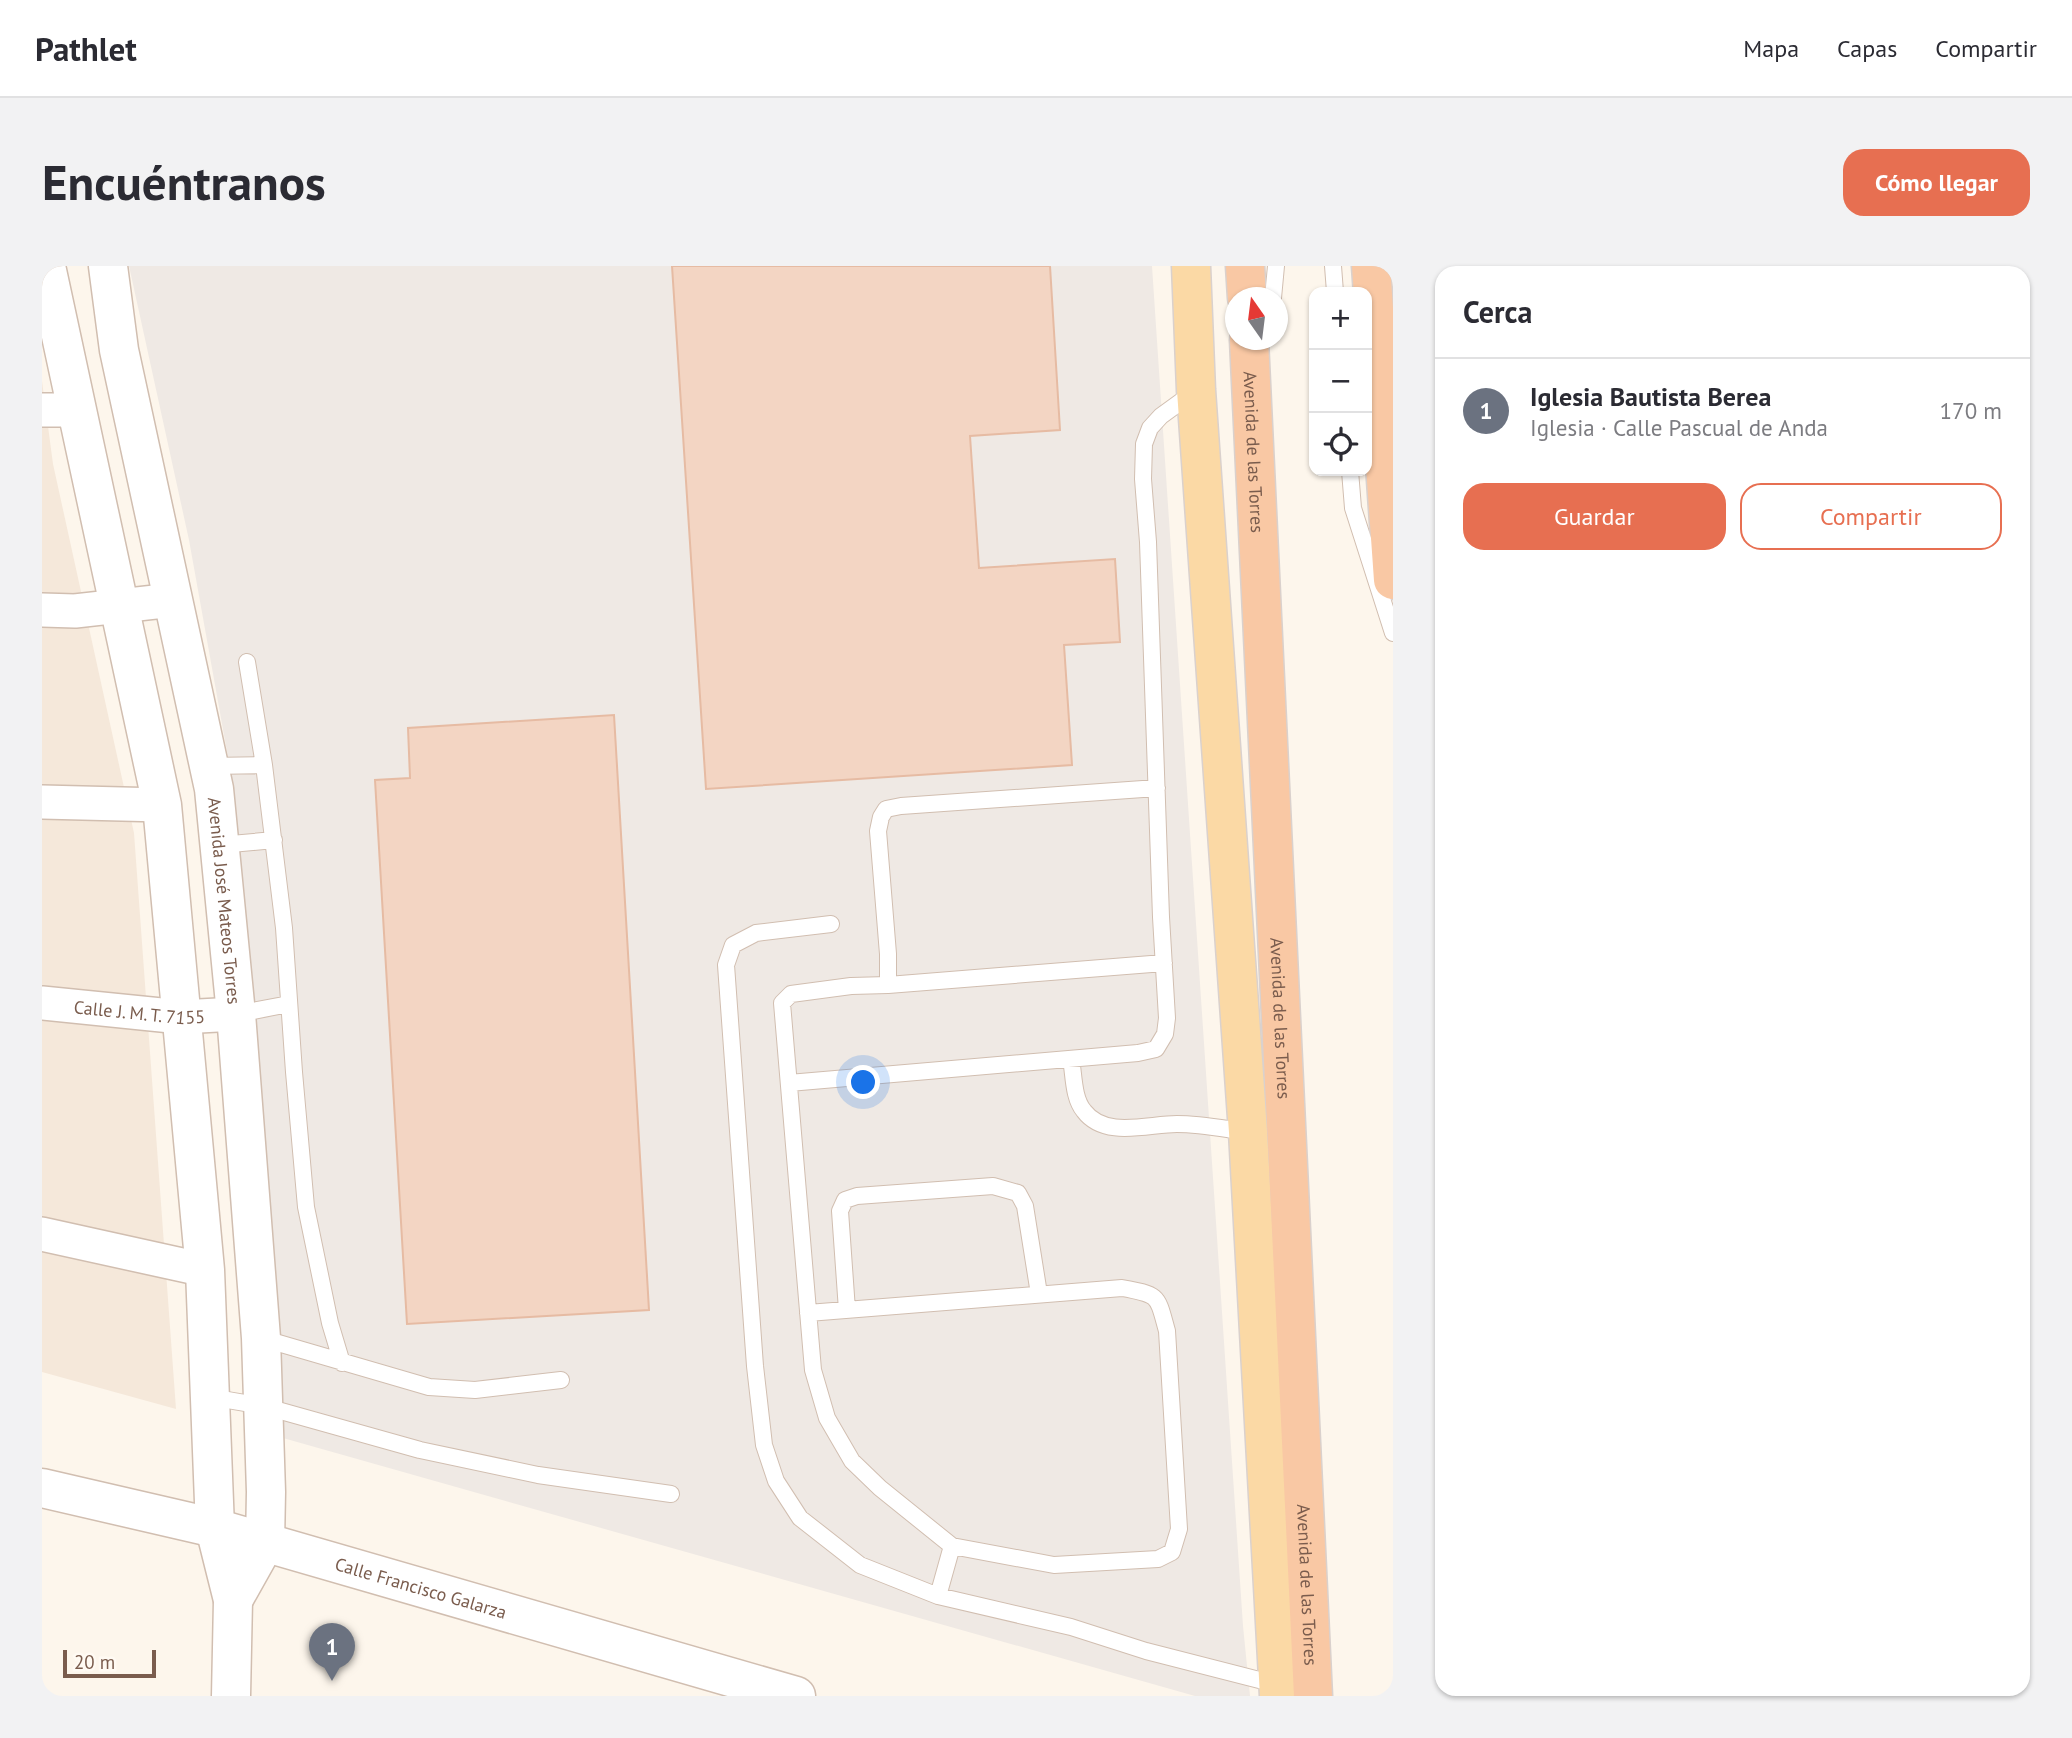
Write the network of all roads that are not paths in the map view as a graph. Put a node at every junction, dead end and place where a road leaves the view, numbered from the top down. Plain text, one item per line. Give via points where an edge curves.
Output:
1 (46, 266) edge
2 (108, 266) edge
3 (1191, 266) edge
4 (1245, 266) edge
5 (1276, 266) edge
6 (1333, 266) edge
7 (1371, 266) edge
8 (1246, 287) edge
9 (1274, 287) edge
10 (1335, 287) edge
11 (1257, 353) edge
12 (1196, 390) junction
13 (60, 410) edge
14 (1350, 476) edge
15 (1393, 580) edge
16 (173, 600) junction
17 (121, 607) junction
18 (42, 610) edge
19 (1393, 633) edge
20 (247, 662) dead end
21 (264, 765) junction
22 (210, 766) junction
23 (1157, 788) junction
24 (42, 802) edge
25 (162, 805) junction
26 (274, 840) junction
27 (220, 845) junction
28 (226, 912) junction
29 (172, 915) junction
30 (831, 924) dead end
31 (1164, 963) junction
32 (888, 985) junction
33 (42, 1003) edge
34 (289, 1004) junction
35 (236, 1014) junction
36 (181, 1017) junction
37 (1072, 1059) junction
38 (789, 1083) junction
39 (1248, 1132) junction
40 (42, 1234) edge
41 (205, 1270) junction
42 (1039, 1294) junction
43 (847, 1310) junction
44 (808, 1313) junction
45 (261, 1338) junction
46 (342, 1363) junction
47 (561, 1380) dead end
48 (210, 1397) junction
49 (263, 1406) junction
50 (42, 1488) edge
51 (671, 1494) dead end
52 (215, 1528) junction
53 (265, 1543) junction
54 (952, 1546) junction
55 (938, 1596) junction
56 (233, 1600) junction
57 (1295, 1690) edge
58 (231, 1696) edge
59 (796, 1696) edge

1 - 13 street
2 - 16 street, Avenida José Mateos Torres via 119,350
3 - 12 main road
4 - 8 highway
5 - 9 lane
6 - 10 lane
7 - 15 highway
11 - 57 highway, Avenida de las Torres via 1255,477
12 - 23 lane via 1161,416 1144,444
12 - 39 main road
13 - 17 street
14 - 19 lane via 1353,508
16 - 17 street
16 - 22 street, Avenida José Mateos Torres
17 - 18 street
17 - 25 street
20 - 21 lane
21 - 22 lane
21 - 26 lane
22 - 27 street, Avenida José Mateos Torres
23 - 31 lane
23 - 32 lane via 886,809 878,831
24 - 25 street
25 - 29 street
26 - 27 lane
26 - 34 lane
27 - 28 street, Avenida José Mateos Torres
28 - 29 street
28 - 35 street, Avenida José Mateos Torres
29 - 36 street
30 - 55 lane via 756,933 733,945 726,965 764,1445 776,1481 800,1518 860,1565
31 - 32 lane
31 - 37 lane via 1167,1018 1156,1049
32 - 38 lane via 791,994 782,1003
33 - 36 street, Calle J. M. T. 7155
34 - 35 lane
34 - 46 lane via 306,1207
35 - 36 street, Calle J. M. T. 7155
35 - 45 street, Avenida José Mateos Torres
36 - 41 street
37 - 38 lane
37 - 39 lane via 1076,1094 1083,1111 1098,1123 1115,1128 1177,1124
38 - 44 lane
39 - 57 main road via 1260,1335
40 - 41 street
41 - 48 street
42 - 43 lane
42 - 43 lane via 1025,1206 1018,1193 993,1186 857,1196 845,1200 840,1211
42 - 54 lane via 1122,1288 1148,1293 1159,1301 1167,1331 1177,1540 1172,1552 1158,1559 1054,1565
43 - 44 lane
44 - 54 lane via 813,1370 827,1418 852,1461
45 - 46 lane
45 - 49 street, Avenida José Mateos Torres
46 - 47 lane via 429,1387 475,1390
48 - 49 lane
48 - 52 street
49 - 51 lane via 421,1450 538,1475
49 - 53 street, Avenida José Mateos Torres
50 - 52 street, Calle Francisco Galarza
52 - 53 street, Calle Francisco Galarza
52 - 56 street
53 - 56 street
53 - 59 street, Calle Francisco Galarza
54 - 55 lane
55 - 57 lane via 1070,1627
56 - 58 street

